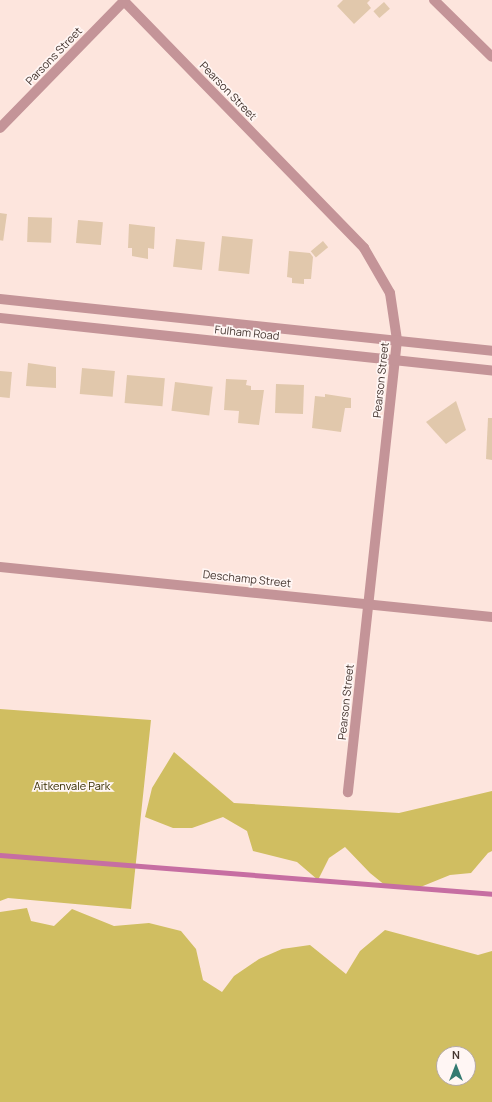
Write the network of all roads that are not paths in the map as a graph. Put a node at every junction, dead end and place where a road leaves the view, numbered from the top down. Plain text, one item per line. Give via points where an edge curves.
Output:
1 (124, 0) edge
2 (434, 0) edge
3 (492, 57) edge
4 (0, 128) edge
5 (0, 299) edge
6 (0, 318) edge
7 (397, 340) junction
8 (492, 351) edge
9 (395, 361) junction
10 (492, 371) edge
11 (0, 567) edge
12 (369, 603) junction
13 (492, 617) edge
14 (348, 792) dead end

1 - 4 street, Parsons Street
1 - 7 street, Pearson Street via 364,248 390,293
2 - 3 street
5 - 7 street, Fulham Road
6 - 9 street, Fulham Road
7 - 8 street, Fulham Road
7 - 9 street, Pearson Street
9 - 10 street, Fulham Road
9 - 12 street, Pearson Street
11 - 12 street, Deschamp Street
12 - 13 street, Deschamp Street
12 - 14 street, Pearson Street

